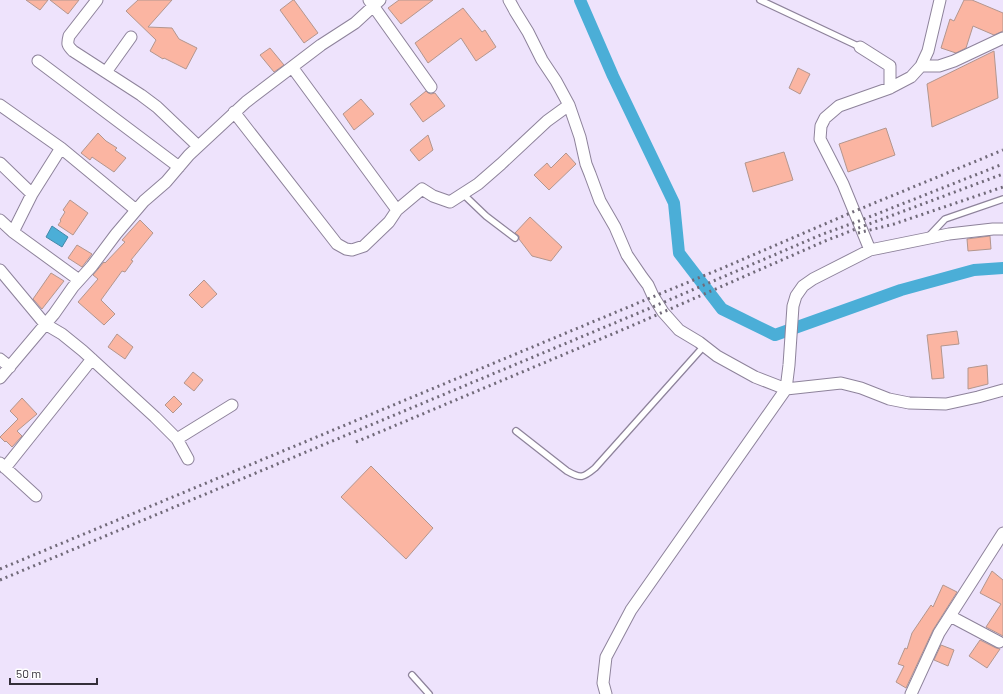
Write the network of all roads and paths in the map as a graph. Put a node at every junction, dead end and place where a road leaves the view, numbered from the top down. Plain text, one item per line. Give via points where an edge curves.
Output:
1 (97, 0) edge
2 (509, 0) edge
3 (760, 0) edge
4 (940, 0) edge
5 (374, 2) edge
6 (131, 38) dead end
7 (1003, 38) edge
8 (860, 47) joint
9 (38, 61) dead end
10 (921, 66) junction
11 (292, 67) junction
12 (106, 72) junction
13 (431, 87) dead end
14 (890, 88) junction
15 (0, 105) edge
16 (569, 105) junction
17 (234, 112) junction
18 (198, 146) junction
19 (61, 148) junction
20 (0, 164) edge
21 (179, 166) junction
22 (32, 194) junction
23 (463, 194) junction
24 (1003, 199) edge
25 (136, 210) junction
26 (397, 210) junction
27 (0, 220) edge
28 (1003, 229) edge
29 (12, 232) junction
30 (515, 238) dead end
31 (928, 238) junction
32 (870, 250) junction
33 (0, 270) edge
34 (79, 280) junction
35 (45, 324) junction
36 (704, 346) junction
37 (0, 359) edge
38 (92, 359) junction
39 (10, 367) junction
40 (0, 378) edge
41 (786, 389) junction
42 (1003, 390) edge
43 (232, 405) dead end
44 (516, 431) dead end
45 (177, 439) junction
46 (188, 459) dead end
47 (2, 466) edge
48 (36, 496) dead end
49 (1003, 533) edge
50 (950, 616) junction
51 (999, 642) dead end
52 (412, 675) dead end
53 (430, 694) edge
54 (606, 694) edge
55 (911, 694) edge

1 - 12 street via 67,41 73,51
2 - 16 street
3 - 8 lane
4 - 10 street via 928,51
5 - 11 street via 355,23
5 - 13 street
6 - 12 street
7 - 10 street via 954,61 939,66
8 - 14 street via 890,66
9 - 21 street
10 - 14 street via 911,77
11 - 17 street
11 - 26 street
12 - 18 street via 152,103
14 - 32 street via 839,106 825,118 821,126 820,139 843,184
15 - 19 street
16 - 23 street
16 - 36 street via 600,201 627,255 663,312 679,330
17 - 18 street
17 - 26 street via 337,244 352,250 364,246 389,222
18 - 21 street
19 - 22 street
19 - 25 street
20 - 22 street
21 - 25 street
22 - 29 street
23 - 26 street via 450,202 422,189
23 - 30 lane
24 - 31 lane via 945,219
25 - 34 street
27 - 29 street
28 - 31 street
29 - 34 street
31 - 32 street
32 - 41 street via 813,279 803,286 796,296
33 - 35 street
34 - 35 street
35 - 38 street via 62,334
35 - 39 street
36 - 41 street via 755,377
36 - 44 lane via 586,475 580,477 567,471
37 - 39 street
38 - 45 street
38 - 47 street
39 - 40 street
41 - 42 street via 841,382 908,404 946,404
41 - 54 street via 631,610 606,657 603,683
43 - 45 street
45 - 46 street
47 - 48 street
49 - 50 street
50 - 51 street
50 - 55 street via 939,633
52 - 53 lane

